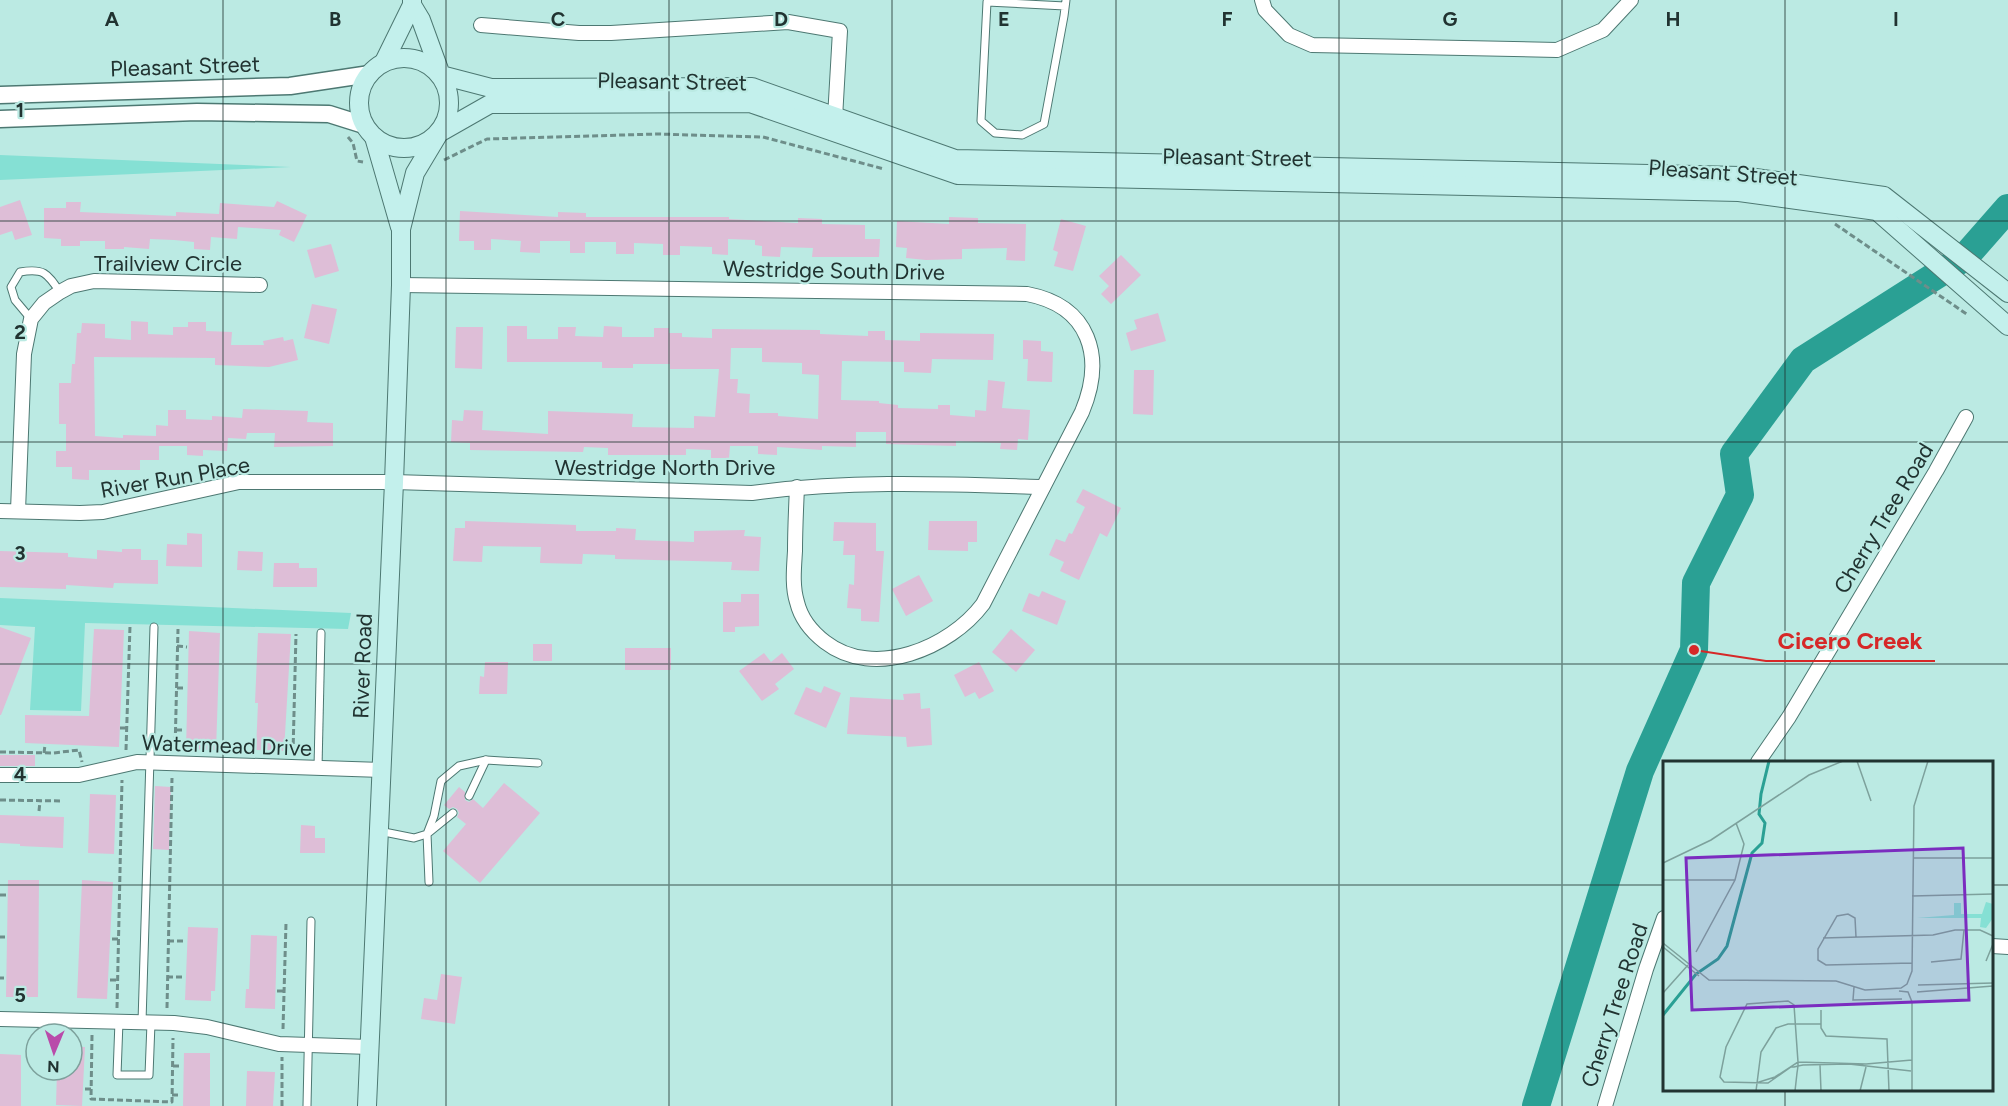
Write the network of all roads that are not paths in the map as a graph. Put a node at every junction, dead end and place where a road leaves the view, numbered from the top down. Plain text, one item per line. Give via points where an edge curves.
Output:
1 (1262, 0) edge
2 (1631, 0) edge
3 (412, 2) edge
4 (1066, 3) edge
5 (481, 25) dead end
6 (377, 68) junction
7 (441, 75) junction
8 (0, 96) edge
9 (0, 119) edge
10 (832, 124) junction
11 (369, 131) junction
12 (440, 133) junction
13 (1881, 204) junction
14 (400, 229) junction
15 (260, 285) dead end
16 (401, 285) junction
17 (2006, 291) edge
18 (60, 292) junction
19 (31, 319) junction
20 (2008, 326) edge
21 (1966, 417) dead end
22 (394, 482) junction
23 (797, 487) junction
24 (1043, 487) junction
25 (0, 511) edge
26 (18, 511) junction
27 (154, 627) dead end
28 (321, 633) dead end
29 (486, 760) junction
30 (1759, 761) edge
31 (150, 762) junction
32 (538, 763) dead end
33 (318, 768) junction
34 (382, 770) junction
35 (0, 775) edge
36 (469, 796) dead end
37 (453, 813) dead end
38 (379, 831) junction
39 (427, 834) junction
40 (429, 882) dead end
41 (311, 921) dead end
42 (1661, 933) edge
43 (1993, 946) edge
44 (2008, 947) edge
45 (118, 1017) junction
46 (0, 1019) edge
47 (147, 1022) junction
48 (308, 1045) junction
49 (370, 1047) junction
50 (307, 1106) edge
51 (367, 1106) edge
52 (1605, 1106) edge

1 - 2 street via 1265,10 1289,35 1312,45 1557,50 1603,30
3 - 6 main road
3 - 7 main road
4 - 4 lane via 1044,124 1022,135 995,134 981,121 987,2
5 - 10 street via 611,33 788,22 840,31
6 - 7 main road via 399,58 415,59
6 - 8 street, Pleasant Street via 290,86
6 - 11 main road via 364,83 359,97
7 - 10 main road, Pleasant Street via 491,88 752,87
7 - 12 main road via 450,104
9 - 11 street, Pleasant Street via 208,112 329,114
10 - 12 main road, Pleasant Street via 750,103 490,104
10 - 13 main road, Pleasant Street via 958,175 1739,192
11 - 12 main road via 386,145 400,149 415,148
11 - 14 main road, River Road
12 - 14 main road, River Road via 415,173
13 - 17 main road
13 - 20 main road via 1978,312
14 - 16 main road, River Road
15 - 18 street, Trailview Circle via 94,281
16 - 22 main road, River Road
16 - 24 street, Westridge South Drive via 1027,294 1045,298 1061,306 1084,330 1093,374 1082,412
18 - 19 street, Trailview Circle
18 - 19 lane via 49,276 37,269 20,272 11,287 15,300
19 - 26 street via 24,354
21 - 30 street, Cherry Tree Road via 1808,686
22 - 23 street, Westridge North Drive via 752,493
22 - 26 street, River Run Place via 239,482 103,512
22 - 34 main road, River Road
23 - 24 street, Westridge North Drive via 904,482
23 - 24 street, Westridge South Drive via 794,582 805,622 835,650 855,657 891,659 931,645 972,618
25 - 26 street, River Run Place
27 - 31 lane
28 - 33 lane
29 - 32 lane
29 - 36 lane
29 - 39 lane via 459,766 441,781
31 - 33 street, Watermead Drive
31 - 35 street, Watermead Drive via 80,775
31 - 47 lane
33 - 34 street, Watermead Drive
34 - 38 main road, River Road
37 - 39 lane
38 - 39 lane via 414,838
38 - 49 main road, River Road
39 - 40 lane
41 - 48 lane
42 - 52 street, Cherry Tree Road
43 - 44 street
45 - 46 street
45 - 47 street
45 - 47 lane via 117,1074 149,1075
47 - 48 street via 207,1027 279,1044
48 - 49 street
48 - 50 lane
49 - 51 main road, River Road

